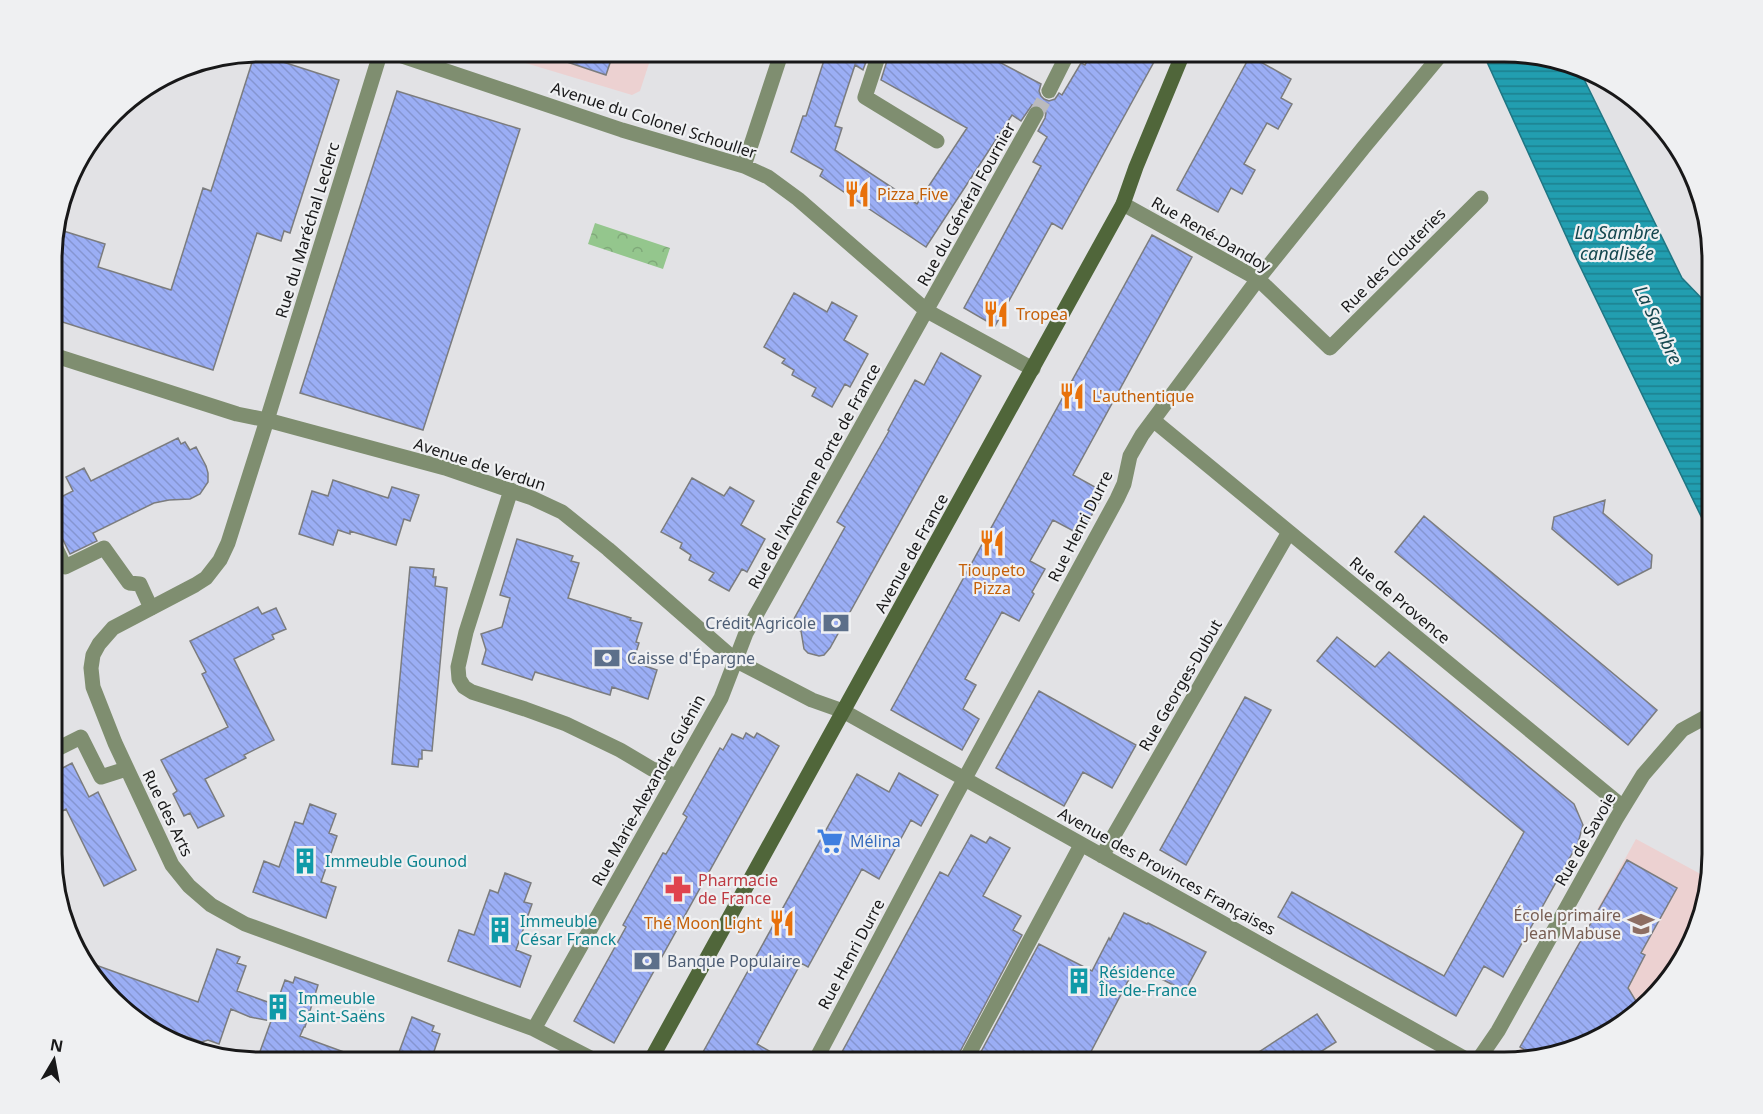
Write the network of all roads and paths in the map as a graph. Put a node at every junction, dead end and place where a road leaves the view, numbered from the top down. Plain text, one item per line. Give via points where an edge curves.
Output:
1 (378, 62) edge
2 (420, 62) edge
3 (778, 62) edge
4 (876, 62) edge
5 (1063, 62) edge
6 (1179, 62) edge
7 (1435, 62) edge
8 (1049, 90) tunnel mouth
9 (1036, 114) tunnel mouth
10 (937, 141) dead end
11 (744, 166) junction
12 (1481, 198) dead end
13 (1123, 204) junction
14 (1258, 279) junction
15 (927, 311) junction
16 (1330, 348) joint
17 (62, 358) edge
18 (1033, 369) junction
19 (267, 420) junction
20 (1153, 420) junction
21 (511, 490) junction
22 (1289, 531) junction
23 (62, 562) edge
24 (151, 608) junction
25 (735, 660) junction
26 (843, 711) junction
27 (1701, 720) edge
28 (62, 746) edge
29 (126, 769) junction
30 (676, 775) junction
31 (965, 780) junction
32 (1623, 807) junction
33 (1082, 845) junction
34 (1102, 856) junction
35 (534, 1029) junction
36 (579, 1052) edge
37 (655, 1052) edge
38 (820, 1052) edge
39 (969, 1052) edge
40 (1455, 1052) edge
41 (1482, 1052) edge

1 - 19 street, Rue du Maréchal Leclerc
2 - 11 street, Avenue du Colonel Schouller
3 - 11 street
4 - 10 street via 865,97
5 - 8 street
6 - 13 main road, Avenue de France
7 - 14 street, Rue Henri Durre
9 - 15 street, Rue du Général Fournier
11 - 15 street, Avenue du Colonel Schouller via 768,177 798,199
12 - 16 street, Rue des Clouteries
13 - 14 street, Rue René-Dandoy
13 - 18 main road, Avenue de France
14 - 16 street, Rue René-Dandoy
14 - 20 street, Rue Henri Durre
15 - 18 street, Avenue du Colonel Schouller
15 - 25 street, Rue de l'Ancienne Porte de France via 746,633
17 - 19 street, Avenue de Verdun
18 - 26 main road, Avenue de France
19 - 21 street, Avenue de Verdun
19 - 24 street, Rue des Arts via 220,560 200,582
20 - 22 street, Rue de Provence
20 - 31 street, Rue Henri Durre via 1130,456 1117,499
21 - 25 street, Avenue de Verdun via 562,512
21 - 30 street via 466,632 459,679 472,692 566,724 652,769
22 - 32 street, Rue de Provence
22 - 34 street, Rue Georges-Dubut
23 - 24 street via 66,567 104,548 129,583 141,584
24 - 29 street, Rue des Arts via 113,628 93,655 93,687
25 - 26 street, Avenue de Verdun via 812,700
25 - 30 street, Rue Marie-Alexandre Guénin via 721,698
26 - 31 street, Avenue des Provinces Françaises
26 - 37 main road, Avenue de France
27 - 32 street, Rue de Savoie via 1682,729 1643,775
28 - 29 street via 81,737 101,777
29 - 35 street, Rue des Arts via 172,865 211,905 245,924
30 - 35 street, Rue Marie-Alexandre Guénin
31 - 33 street, Avenue des Provinces Françaises
31 - 38 street, Rue Henri Durre
32 - 41 street, Rue de Savoie via 1498,1031
33 - 34 street, Avenue des Provinces Françaises
33 - 39 street
34 - 40 street, Avenue des Provinces Françaises
35 - 36 street, Rue des Arts

